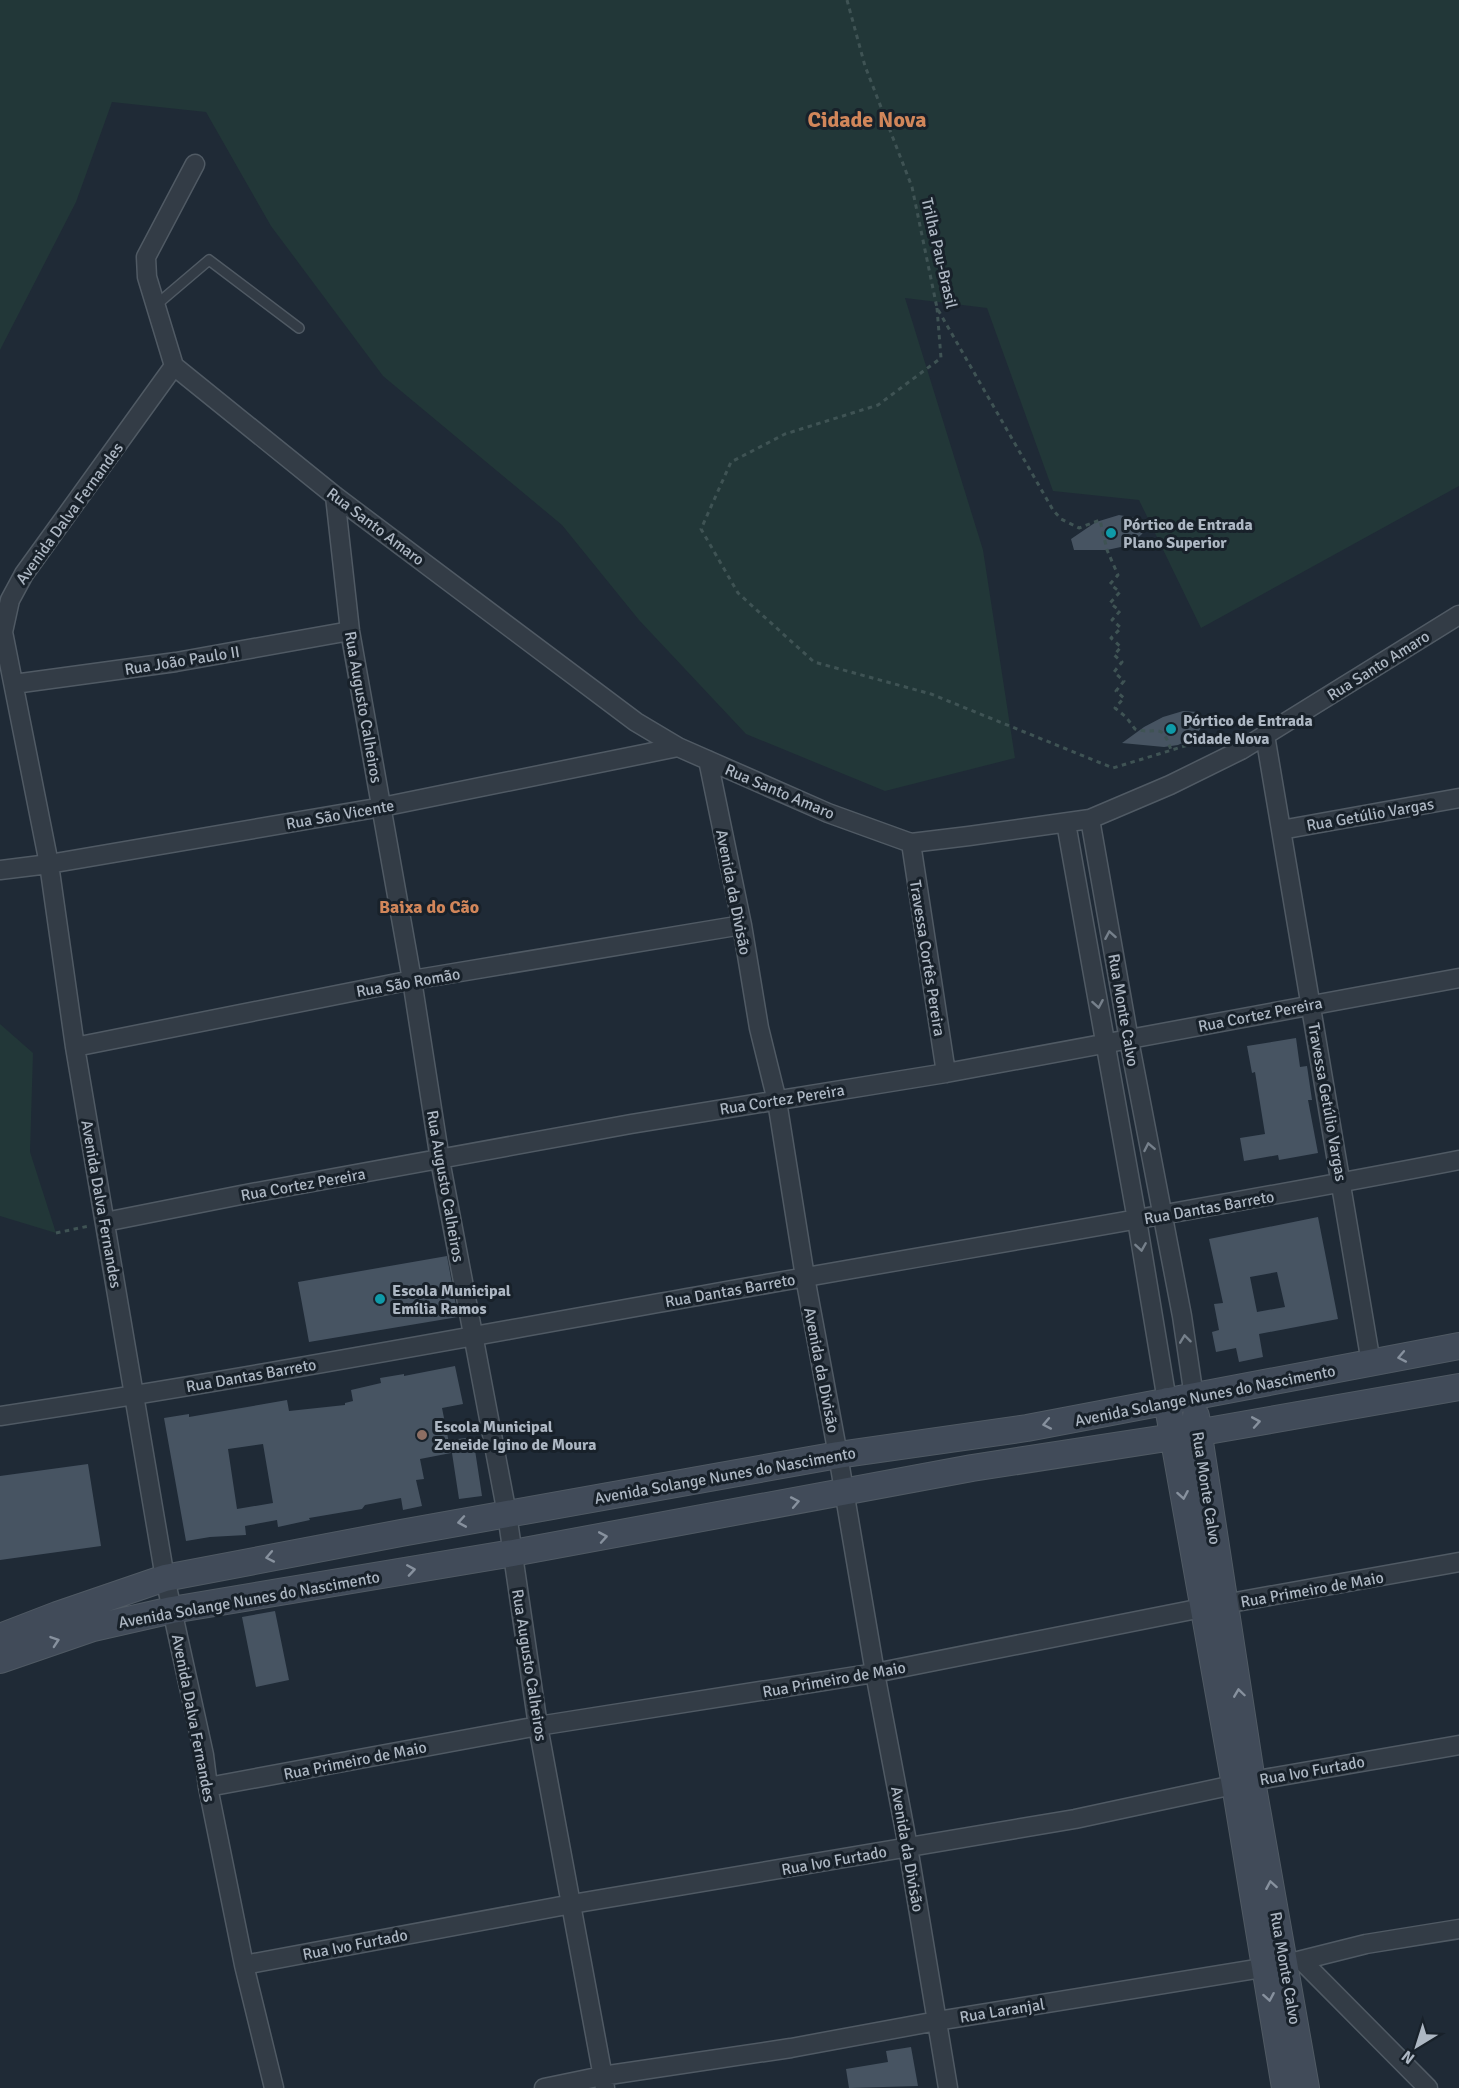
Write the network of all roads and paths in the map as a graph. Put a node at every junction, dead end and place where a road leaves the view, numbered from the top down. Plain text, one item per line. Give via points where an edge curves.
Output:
1 (847, 0) edge
2 (195, 164) dead end
3 (156, 305) junction
4 (937, 308) junction
5 (299, 328) dead end
6 (174, 366) junction
7 (336, 496) junction
8 (1459, 615) edge
9 (350, 631) junction
10 (14, 684) junction
11 (1265, 735) junction
12 (678, 747) junction
13 (1172, 750) junction
14 (1241, 750) junction
15 (708, 760) junction
16 (1459, 798) edge
17 (382, 807) junction
18 (1090, 819) junction
19 (1066, 823) junction
20 (1281, 830) junction
21 (910, 843) junction
22 (48, 864) junction
23 (0, 870) edge
24 (742, 925) junction
25 (1459, 978) edge
26 (412, 980) junction
27 (1310, 1005) junction
28 (1129, 1040) junction
29 (1106, 1044) junction
30 (75, 1047) junction
31 (946, 1073) junction
32 (777, 1101) junction
33 (440, 1160) junction
34 (1459, 1160) edge
35 (1342, 1183) junction
36 (1162, 1216) junction
37 (1137, 1220) junction
38 (105, 1222) junction
39 (56, 1233) dead end
40 (805, 1277) junction
41 (474, 1335) junction
42 (1459, 1346) edge
43 (1371, 1363) junction
44 (1459, 1387) edge
45 (135, 1396) junction
46 (1194, 1397) junction
47 (1167, 1401) junction
48 (0, 1416) edge
49 (1198, 1432) junction
50 (1173, 1437) junction
51 (838, 1455) junction
52 (845, 1493) junction
53 (507, 1514) junction
54 (513, 1553) junction
55 (1459, 1562) edge
56 (165, 1578) junction
57 (1214, 1606) junction
58 (172, 1610) junction
59 (0, 1637) edge
60 (0, 1660) edge
61 (875, 1673) junction
62 (538, 1726) junction
63 (1459, 1745) edge
64 (1244, 1783) junction
65 (208, 1787) junction
66 (908, 1847) junction
67 (572, 1904) junction
68 (1459, 1929) edge
69 (1284, 1964) junction
70 (244, 1965) junction
71 (938, 2021) junction
72 (604, 2082) edge
73 (274, 2088) edge
74 (544, 2088) edge
75 (948, 2088) edge
76 (1285, 2088) edge
77 (1306, 2088) edge
78 (1428, 2088) edge

1 - 4 path, Trilha Pau-Brasil via 865,66 912,187
2 - 3 street via 146,257 147,277
3 - 5 lane via 209,260
3 - 6 street
4 - 13 path, Trilha Pau-Brasil via 1053,510 1079,528 1100,520 1118,575 1110,584 1119,592 1110,603 1120,611 1112,620 1121,628 1111,638 1121,647 1114,655 1122,662 1114,672 1124,681 1116,691 1124,698 1115,708 1135,729 1167,735
4 - 13 path via 941,357 878,405 785,434 731,462 701,529 738,593 814,662 931,694 1113,768
6 - 7 street, Rua Santo Amaro
6 - 10 street, Avenida Dalva Fernandes via 15,588 3,632
7 - 9 street, Rua Augusto Calheiros
7 - 12 street, Rua Santo Amaro via 636,722
8 - 11 street, Rua Santo Amaro
9 - 10 street, Rua João Paulo II via 176,662
9 - 17 street, Rua Augusto Calheiros
10 - 22 street, Avenida Dalva Fernandes
11 - 14 street, Rua Santo Amaro
11 - 20 street, Travessa Getúlio Vargas
12 - 15 street, Rua Santo Amaro
12 - 17 street, Rua São Vicente
13 - 14 path via 1216,738
14 - 18 street, Rua Santo Amaro
15 - 21 street, Rua Santo Amaro via 828,813
15 - 24 street, Avenida da Divisão
16 - 20 street, Rua Getúlio Vargas
17 - 22 street, Rua São Vicente
17 - 26 street, Rua Augusto Calheiros
18 - 19 street, Rua Santo Amaro
28 -> 18 street, Rua Monte Calvo
19 - 21 street, Rua Santo Amaro
19 -> 29 street, Rua Monte Calvo
20 - 27 street, Travessa Getúlio Vargas
21 - 31 street, Travessa Cortês Pereira
22 - 23 street, Rua São Vicente
22 - 30 street, Avenida Dalva Fernandes
24 - 26 street, Rua São Romão
24 - 32 street, Avenida da Divisão via 759,1028
25 - 27 street, Rua Cortez Pereira
26 - 30 street, Rua São Romão
26 - 33 street, Rua Augusto Calheiros
27 - 28 street, Rua Cortez Pereira
27 - 35 street, Travessa Getúlio Vargas
28 - 29 street, Rua Cortez Pereira
36 -> 28 street, Rua Monte Calvo
29 - 31 street, Rua Cortez Pereira
29 - 37 street, Rua Monte Calvo
30 - 38 street, Avenida Dalva Fernandes
31 - 32 street, Rua Cortez Pereira
32 - 33 street, Rua Cortez Pereira
32 - 40 street, Avenida da Divisão
33 - 38 street, Rua Cortez Pereira
33 - 41 street, Rua Augusto Calheiros
34 - 35 street, Rua Dantas Barreto
35 - 36 street, Rua Dantas Barreto
35 - 43 street, Travessa Getúlio Vargas
36 - 37 street, Rua Dantas Barreto
46 -> 36 street, Rua Monte Calvo
37 - 40 street, Rua Dantas Barreto
37 -> 47 street, Rua Monte Calvo
38 - 39 path
38 - 45 street, Avenida Dalva Fernandes
40 - 41 street, Rua Dantas Barreto
40 - 51 street, Avenida da Divisão
41 - 45 street, Rua Dantas Barreto
41 - 53 street, Rua Augusto Calheiros
42 -> 43 main road, Avenida Solange Nunes do Nascimento
43 - 46 main road, Avenida Solange Nunes do Nascimento
49 -> 44 main road, Avenida Solange Nunes do Nascimento
45 - 48 street, Rua Dantas Barreto
45 - 56 street, Avenida Dalva Fernandes
46 - 47 main road, Avenida Solange Nunes do Nascimento
46 - 49 main road, Rua Monte Calvo
47 - 50 main road, Rua Monte Calvo
47 -> 51 main road, Avenida Solange Nunes do Nascimento via 1027,1428
49 - 50 main road, Avenida Solange Nunes do Nascimento
49 - 57 main road, Rua Monte Calvo
50 - 52 main road, Avenida Solange Nunes do Nascimento via 972,1468
50 -> 57 main road, Rua Monte Calvo
51 - 52 street, Avenida da Divisão
51 - 53 main road, Avenida Solange Nunes do Nascimento
54 -> 52 main road, Avenida Solange Nunes do Nascimento
52 - 61 street, Avenida da Divisão
53 - 54 street, Rua Augusto Calheiros
53 -> 56 main road, Avenida Solange Nunes do Nascimento
58 -> 54 main road, Avenida Solange Nunes do Nascimento
54 - 62 street, Rua Augusto Calheiros
55 - 57 street, Rua Primeiro de Maio
56 - 58 street, Avenida Dalva Fernandes
56 - 59 main road, Avenida Solange Nunes do Nascimento
57 - 61 street, Rua Primeiro de Maio
57 - 64 main road, Rua Monte Calvo
60 -> 58 main road, Avenida Solange Nunes do Nascimento via 93,1628
58 - 65 street, Avenida Dalva Fernandes
61 - 62 street, Rua Primeiro de Maio
61 - 66 street, Avenida da Divisão
62 - 65 street, Rua Primeiro de Maio
62 - 67 street, Rua Augusto Calheiros
63 - 64 street, Rua Ivo Furtado
64 - 66 street, Rua Ivo Furtado via 1074,1820
64 - 69 main road, Rua Monte Calvo
65 - 70 street, Avenida Dalva Fernandes
66 - 67 street, Rua Ivo Furtado
66 - 71 street, Avenida da Divisão
67 - 70 street, Rua Ivo Furtado
67 - 72 street, Rua Augusto Calheiros
68 - 69 street, Rua Laranjal via 1366,1944
69 - 71 street, Rua Laranjal
69 -> 76 main road, Rua Monte Calvo
69 - 77 main road, Rua Monte Calvo
69 - 78 street
70 - 73 street, Avenida Dalva Fernandes
71 - 72 street, Rua Laranjal
71 - 75 street, Avenida da Divisão
72 - 74 street, Rua Laranjal

